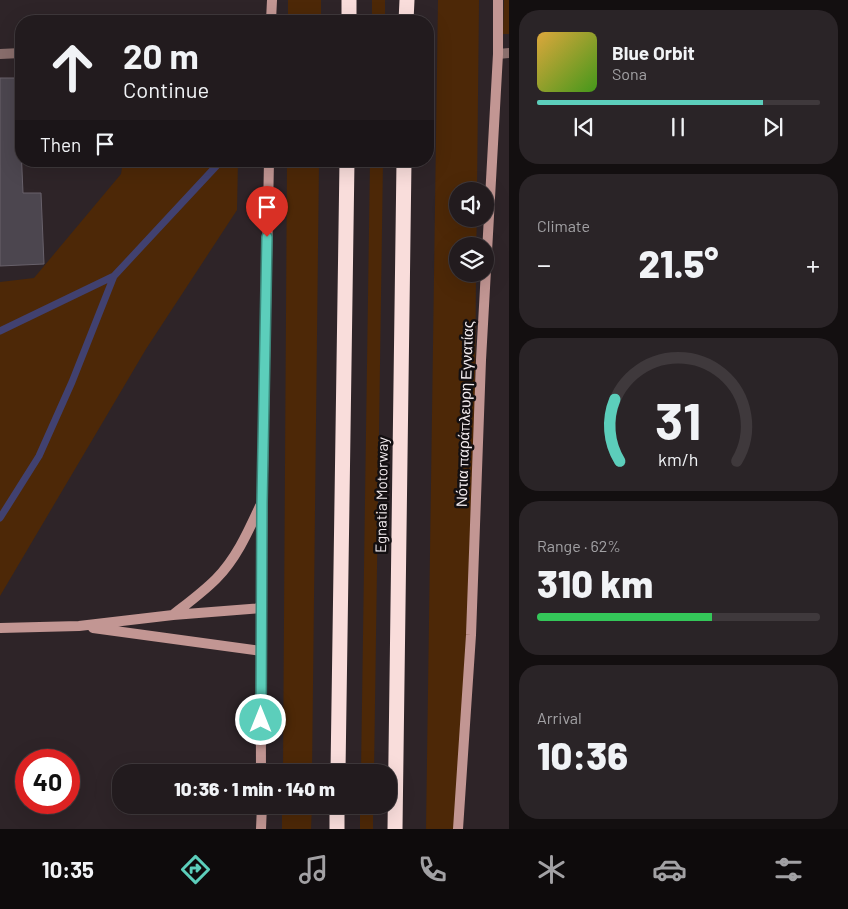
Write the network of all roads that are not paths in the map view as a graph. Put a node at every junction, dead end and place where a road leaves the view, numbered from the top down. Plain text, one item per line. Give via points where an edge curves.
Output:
1 (272, 0) edge
2 (349, 0) edge
3 (407, 0) edge
4 (498, 0) edge
5 (271, 15) edge
6 (349, 15) edge
7 (406, 15) edge
8 (15, 53) edge
9 (509, 53) edge
10 (0, 54) edge
11 (498, 54) junction
12 (269, 167) edge
13 (347, 167) edge
14 (404, 167) edge
15 (262, 503) junction
16 (261, 608) junction
17 (173, 614) junction
18 (79, 626) junction
19 (0, 628) edge
20 (261, 651) junction
21 (261, 764) edge
22 (338, 764) edge
23 (262, 814) edge
24 (337, 814) edge
25 (262, 829) edge
26 (337, 829) edge
27 (395, 829) edge
28 (458, 829) edge

1 - 5 street
2 - 6 highway
3 - 7 highway
4 - 11 street, Νότια παράπλευρη Εγνατίας
8 - 10 street
9 - 11 street
11 - 28 street, Νότια παράπλευρη Εγνατίας via 481,360 471,626
12 - 15 street
13 - 22 highway
14 - 27 highway, Egnatia Motorway
15 - 16 street
15 - 17 street via 229,564 201,593
16 - 17 street
16 - 20 street
17 - 18 street
18 - 19 street
18 - 20 street
20 - 21 street
23 - 25 street
24 - 26 highway

